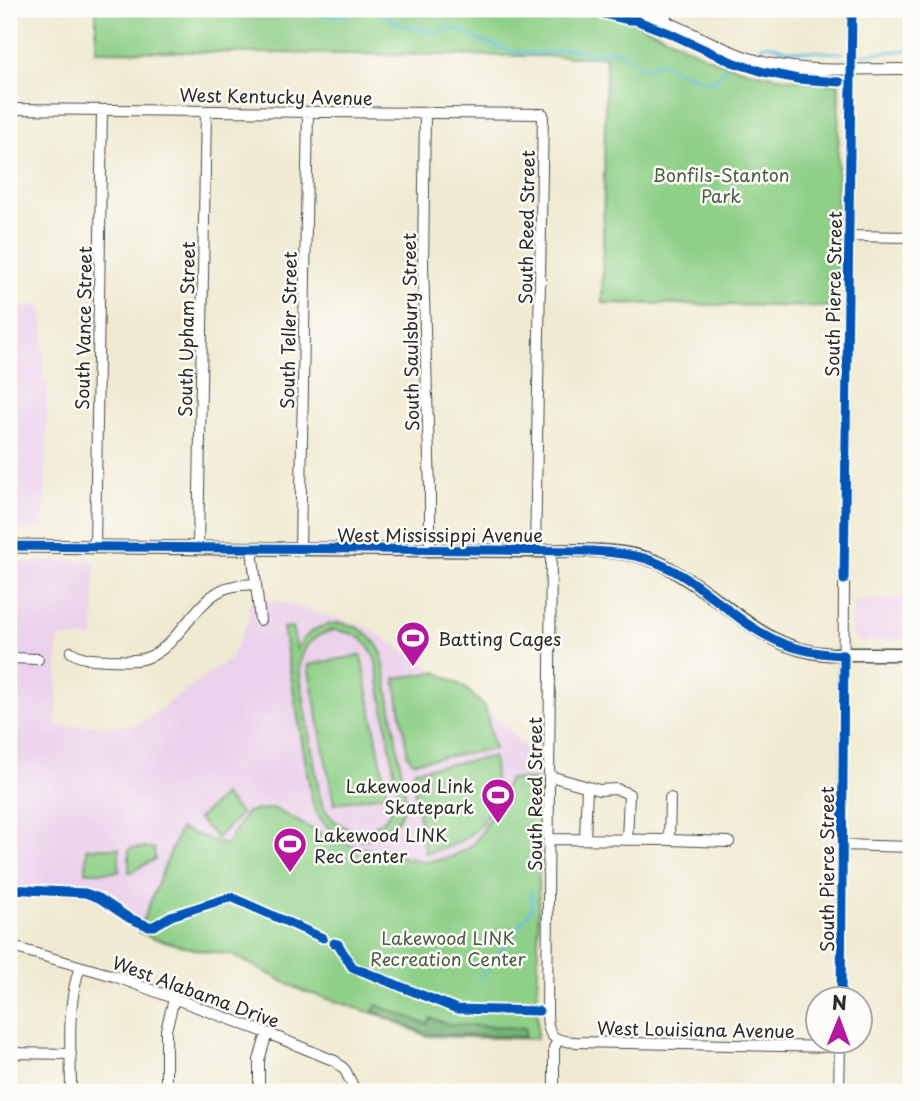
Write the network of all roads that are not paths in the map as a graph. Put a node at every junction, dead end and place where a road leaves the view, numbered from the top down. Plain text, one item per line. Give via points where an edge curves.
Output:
1 (634, 9) edge
2 (669, 9) edge
3 (852, 9) edge
4 (664, 20) junction
5 (852, 69) junction
6 (911, 69) edge
7 (9, 109) edge
8 (103, 111) junction
9 (206, 111) junction
10 (308, 112) junction
11 (425, 114) junction
12 (543, 114) joint
13 (849, 236) junction
14 (911, 236) edge
15 (9, 545) edge
16 (95, 545) junction
17 (198, 547) junction
18 (251, 549) junction
19 (300, 549) junction
20 (430, 550) junction
21 (535, 551) junction
22 (551, 551) junction
23 (256, 584) junction
24 (260, 620) dead end
25 (71, 652) dead end
26 (911, 654) edge
27 (844, 655) junction
28 (9, 658) edge
29 (38, 659) dead end
30 (550, 776) junction
31 (587, 786) junction
32 (670, 798) dead end
33 (550, 839) junction
34 (585, 839) junction
35 (627, 840) junction
36 (670, 841) junction
37 (729, 842) dead end
38 (842, 845) junction
39 (911, 847) edge
40 (9, 946) edge
41 (80, 967) junction
42 (841, 986) edge
43 (174, 999) junction
44 (267, 1033) junction
45 (555, 1038) junction
46 (804, 1044) edge
47 (9, 1053) edge
48 (71, 1054) junction
49 (840, 1056) edge
50 (71, 1092) edge
51 (166, 1092) edge
52 (258, 1092) edge
53 (352, 1092) edge
54 (554, 1092) edge
55 (839, 1092) edge

1 - 4 street
2 - 4 street
3 - 5 street, South Pierce Street
4 - 5 street via 757,60 801,68
5 - 6 street
5 - 13 street, South Pierce Street
7 - 8 street, West Kentucky Avenue
8 - 9 street, West Kentucky Avenue
8 - 16 street, South Vance Street
9 - 10 street, West Kentucky Avenue
9 - 17 street, South Upham Street
10 - 11 street, West Kentucky Avenue
10 - 19 street, South Teller Street
11 - 12 street, West Kentucky Avenue
11 - 20 street, South Saulsbury Street via 423,257
12 - 21 street, South Reed Street
13 - 14 street
13 - 27 street, South Pierce Street
15 - 16 main road, West Mississippi Avenue
16 - 17 main road, West Mississippi Avenue
17 - 18 main road, West Mississippi Avenue
18 - 19 main road, West Mississippi Avenue
18 - 23 street
19 - 20 main road, West Mississippi Avenue
20 - 21 main road, West Mississippi Avenue
21 - 22 main road, West Mississippi Avenue
22 - 27 main road, West Mississippi Avenue via 618,553 658,562 768,637 804,650
22 - 30 street, South Reed Street
23 - 24 street
23 - 25 street via 216,593 163,648 147,658 95,659
26 - 27 main road, West Mississippi Avenue
27 - 38 street, South Pierce Street
28 - 29 street
30 - 31 street
30 - 33 street, South Reed Street
31 - 34 street
31 - 35 street via 629,794
32 - 36 street
33 - 34 street
33 - 45 street, South Reed Street via 547,1015
34 - 35 street
35 - 36 street
36 - 37 street
38 - 39 street
38 - 42 street, South Pierce Street
40 - 41 street, West Alabama Drive
41 - 43 street, West Alabama Drive
41 - 48 street via 72,1004
43 - 44 street, West Alabama Drive
43 - 51 street via 166,1030
44 - 52 street via 258,1060
44 - 53 street, West Alabama Drive via 335,1061 345,1070
45 - 46 street, West Louisiana Avenue via 575,1042
45 - 54 street, South Reed Street
47 - 48 street
48 - 50 street
49 - 55 street

